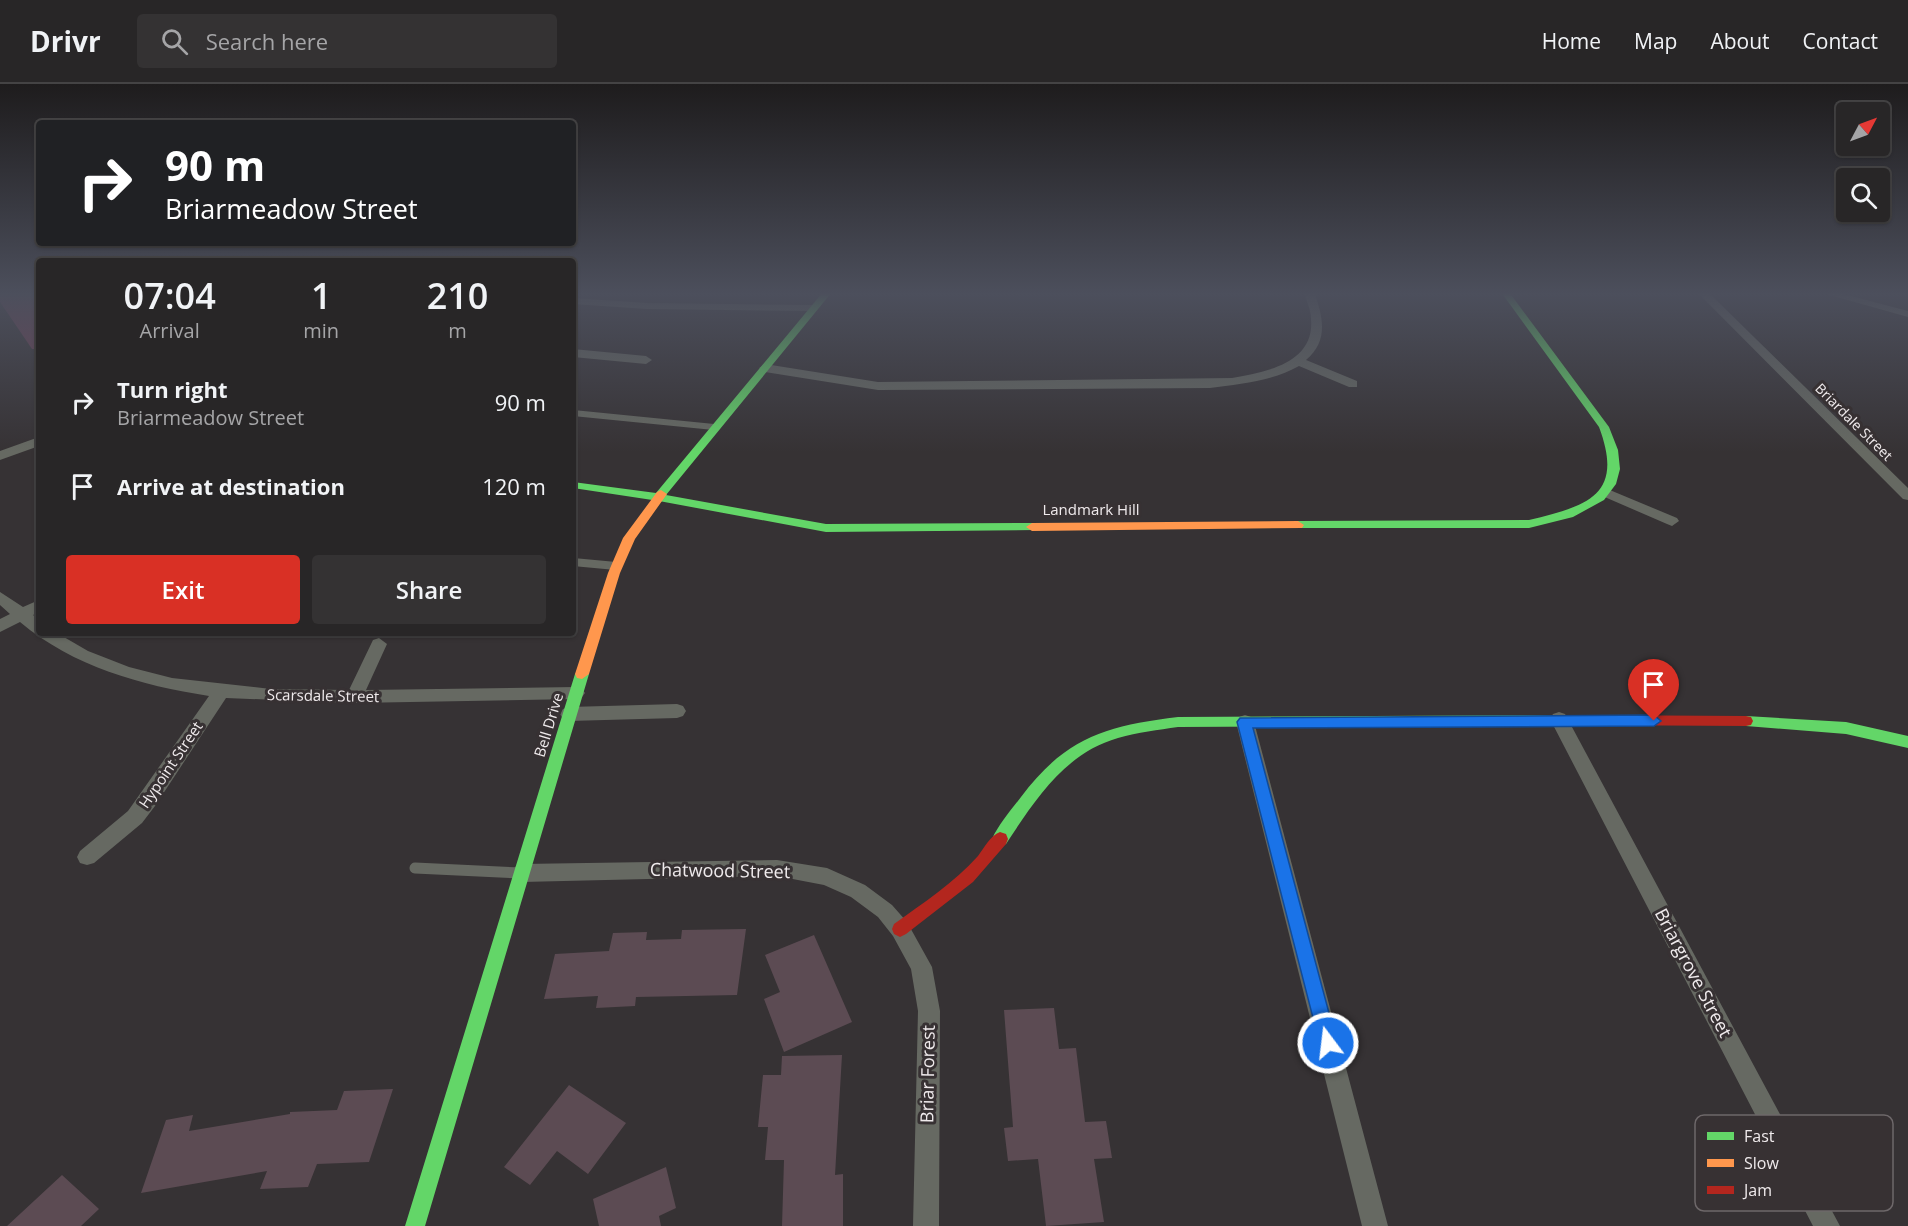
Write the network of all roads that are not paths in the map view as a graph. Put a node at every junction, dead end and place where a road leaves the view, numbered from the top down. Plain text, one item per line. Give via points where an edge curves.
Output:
1 (784, 345) edge
2 (1313, 345) edge
3 (1544, 345) edge
4 (1756, 345) edge
5 (576, 353) edge
6 (646, 360) dead end
7 (1299, 361) junction
8 (765, 368) junction
9 (1353, 384) dead end
10 (576, 413) edge
11 (714, 427) junction
12 (36, 442) edge
13 (0, 456) edge
14 (576, 485) edge
15 (1605, 492) junction
16 (659, 496) junction
17 (1908, 496) edge
18 (1672, 521) dead end
19 (576, 562) edge
20 (616, 566) junction
21 (0, 597) edge
22 (36, 607) edge
23 (20, 615) junction
24 (0, 626) edge
25 (36, 627) edge
26 (49, 636) edge
27 (379, 644) dead end
28 (221, 691) junction
29 (576, 693) junction
30 (354, 697) junction
31 (677, 711) dead end
32 (569, 714) junction
33 (1558, 720) junction
34 (1245, 722) junction
35 (1908, 742) edge
36 (87, 857) dead end
37 (415, 868) dead end
38 (522, 873) junction
39 (900, 928) junction
40 (1768, 1115) edge
41 (1819, 1211) edge
42 (415, 1226) edge
43 (926, 1226) edge
44 (1375, 1226) edge
45 (1827, 1226) edge

1 - 8 street, Bell Drive
2 - 7 street
3 - 15 street via 1604,427 1614,447 1616,467
4 - 17 street, Briardale Street
5 - 6 street
7 - 8 street via 1260,378 1210,384 878,386
7 - 9 street
8 - 11 street, Bell Drive
10 - 11 lane
11 - 16 street, Bell Drive
12 - 13 street
14 - 16 street, Landmark Hill
15 - 16 street, Landmark Hill via 1575,512 1529,524 826,528
15 - 18 street
16 - 20 street, Bell Drive via 629,538
19 - 20 lane
20 - 29 street, Bell Drive
21 - 23 street
22 - 23 street
23 - 24 street
23 - 25 street
26 - 28 street, Scarsdale Street via 89,658 136,675
27 - 30 street
28 - 30 street, Scarsdale Street via 299,698
28 - 36 street, Hypoint Street via 135,817
29 - 30 street, Scarsdale Street
29 - 32 street, Bell Drive
31 - 32 street
32 - 38 street, Bell Drive
33 - 34 street
33 - 35 street via 1798,723 1847,727
33 - 40 street, Briargrove Street
34 - 39 street via 1158,723 1124,729 1063,758 1039,781 1001,838 967,878
34 - 44 street
37 - 38 lane
38 - 39 street, Chatwood Street via 777,868 827,877 858,891
38 - 42 street, Bell Drive
39 - 43 street, Briar Forest via 921,967 929,1011
41 - 45 street, Briargrove Street

